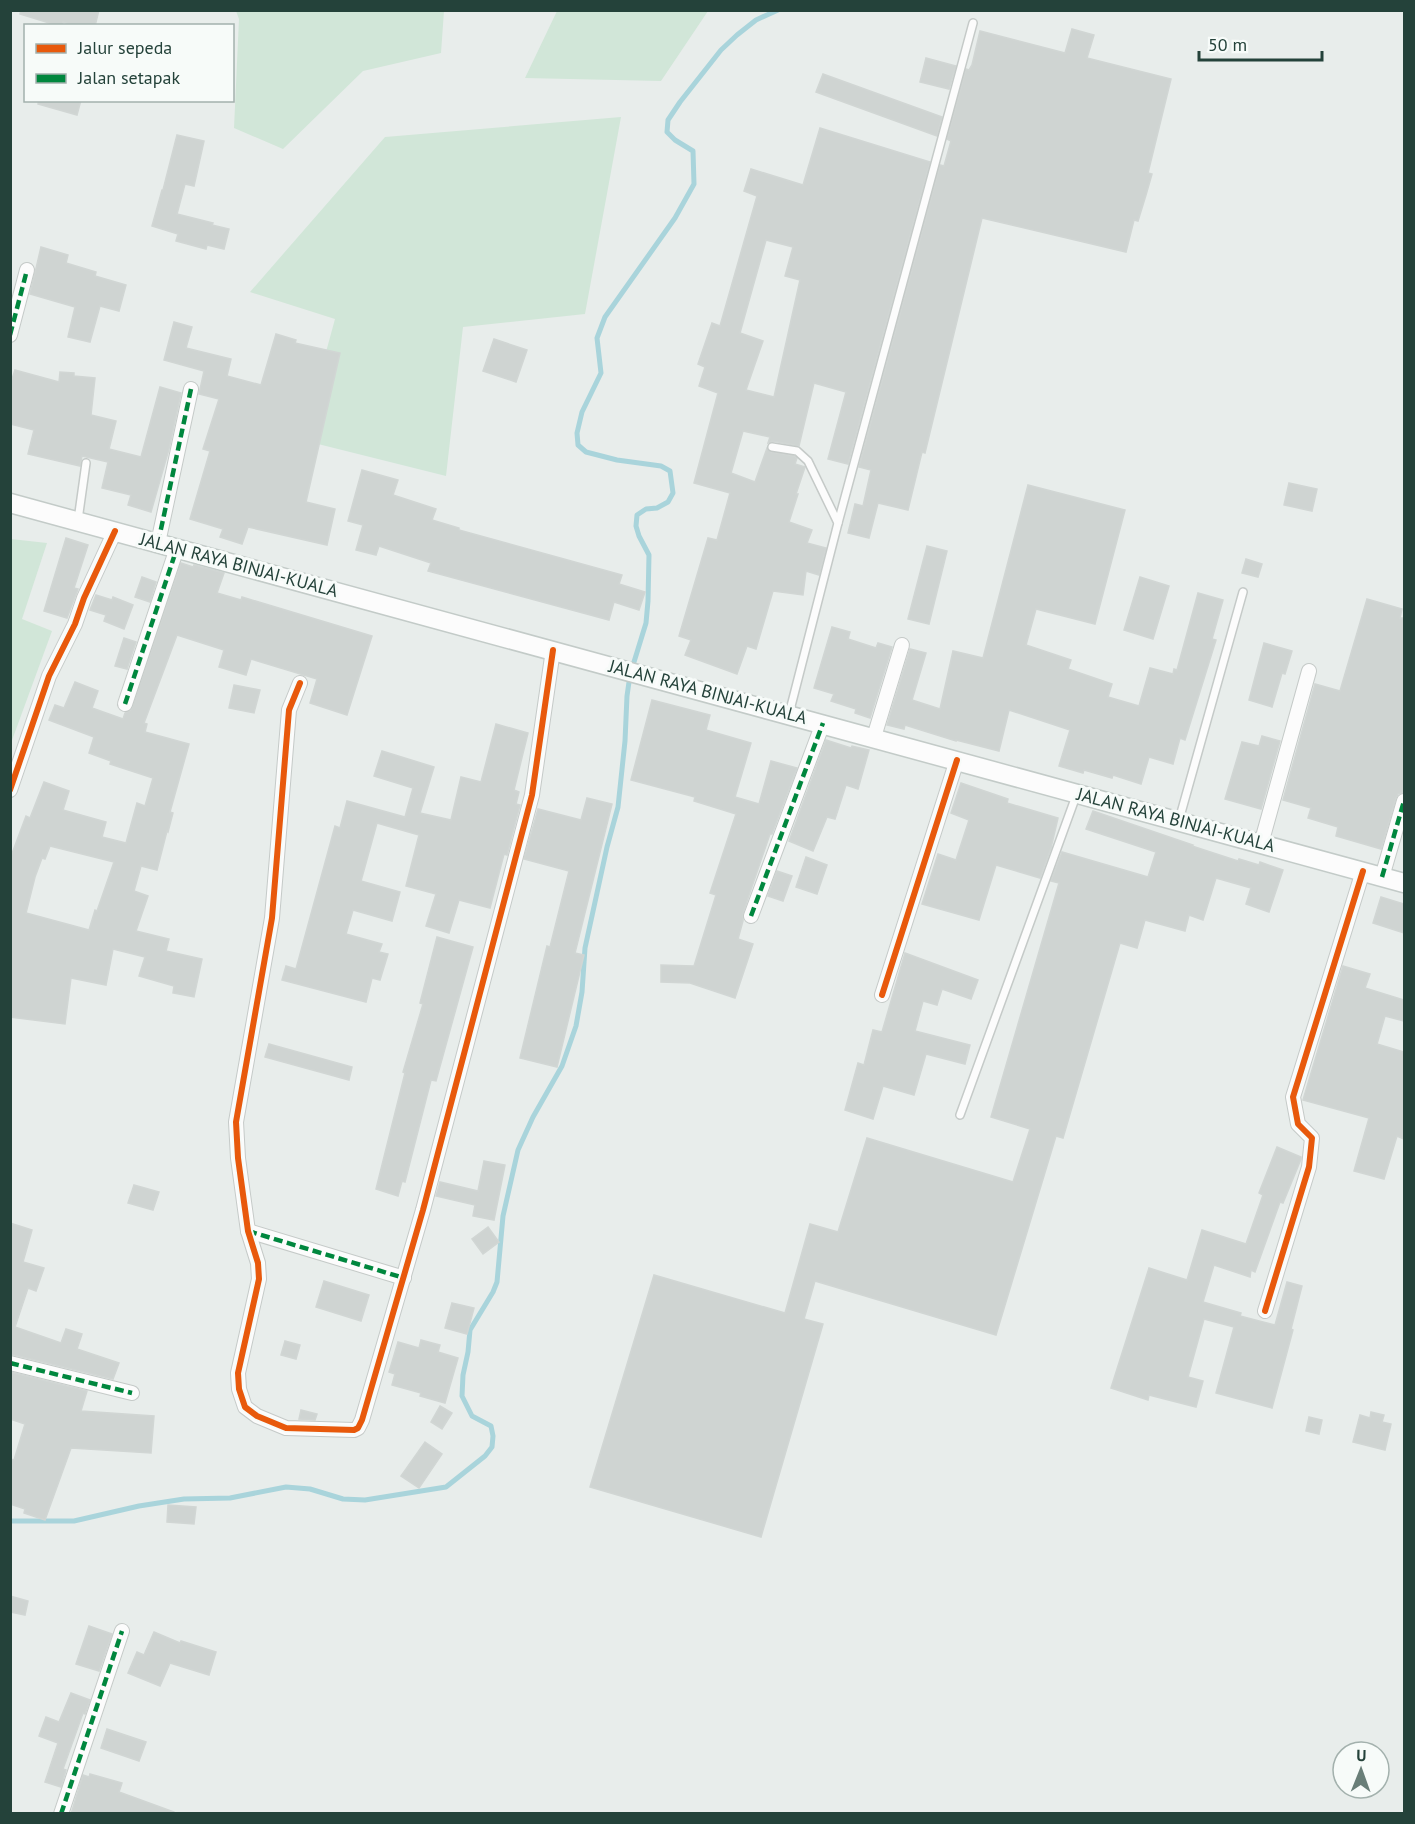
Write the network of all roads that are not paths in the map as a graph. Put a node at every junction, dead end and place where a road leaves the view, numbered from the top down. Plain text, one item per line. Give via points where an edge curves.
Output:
1 (973, 22) dead end
2 (27, 270) dead end
3 (10, 335) edge
4 (191, 389) dead end
5 (772, 447) dead end
6 (86, 463) dead end
7 (10, 502) edge
8 (78, 521) junction
9 (838, 523) junction
10 (115, 531) junction
11 (158, 543) junction
12 (177, 548) junction
13 (1243, 592) dead end
14 (902, 645) dead end
15 (553, 650) junction
16 (1309, 671) dead end
17 (300, 683) dead end
18 (125, 704) dead end
19 (789, 714) junction
20 (823, 723) junction
21 (874, 737) junction
22 (957, 760) junction
23 (10, 790) edge
24 (1077, 793) junction
25 (1404, 801) edge
26 (1179, 820) junction
27 (1262, 844) junction
28 (1363, 871) junction
29 (1382, 877) junction
30 (1404, 883) edge
31 (752, 916) dead end
32 (882, 995) dead end
33 (960, 1115) dead end
34 (248, 1231) junction
35 (404, 1278) junction
36 (1265, 1311) dead end
37 (10, 1363) edge
38 (132, 1394) dead end
39 (122, 1631) dead end
40 (61, 1814) edge

1 - 9 lane
2 - 3 street
4 - 11 street
5 - 9 lane via 797,451 808,461
6 - 8 lane
7 - 8 main road, JALAN RAYA BINJAI-KUALA
8 - 10 main road, JALAN RAYA BINJAI-KUALA
9 - 19 lane
10 - 11 main road, JALAN RAYA BINJAI-KUALA
10 - 23 street via 49,675
11 - 12 main road, JALAN RAYA BINJAI-KUALA
12 - 15 main road, JALAN RAYA BINJAI-KUALA
12 - 18 street
13 - 26 lane
14 - 21 street
15 - 19 main road, JALAN RAYA BINJAI-KUALA
15 - 35 street via 532,795
16 - 27 street
17 - 34 street via 289,710 272,918 236,1122
19 - 20 main road, JALAN RAYA BINJAI-KUALA
20 - 21 main road, JALAN RAYA BINJAI-KUALA
20 - 31 street
21 - 22 main road, JALAN RAYA BINJAI-KUALA
22 - 24 main road, JALAN RAYA BINJAI-KUALA
22 - 32 street
24 - 26 main road, JALAN RAYA BINJAI-KUALA
24 - 33 lane
25 - 29 street
26 - 27 main road, JALAN RAYA BINJAI-KUALA
27 - 28 main road, JALAN RAYA BINJAI-KUALA
28 - 29 main road, JALAN RAYA BINJAI-KUALA
28 - 36 street via 1293,1097 1298,1124 1312,1138 1311,1155
29 - 30 main road, JALAN RAYA BINJAI-KUALA
34 - 35 street
34 - 35 street via 259,1280 238,1373 239,1389 244,1407 286,1428 358,1428
37 - 38 street
39 - 40 street

